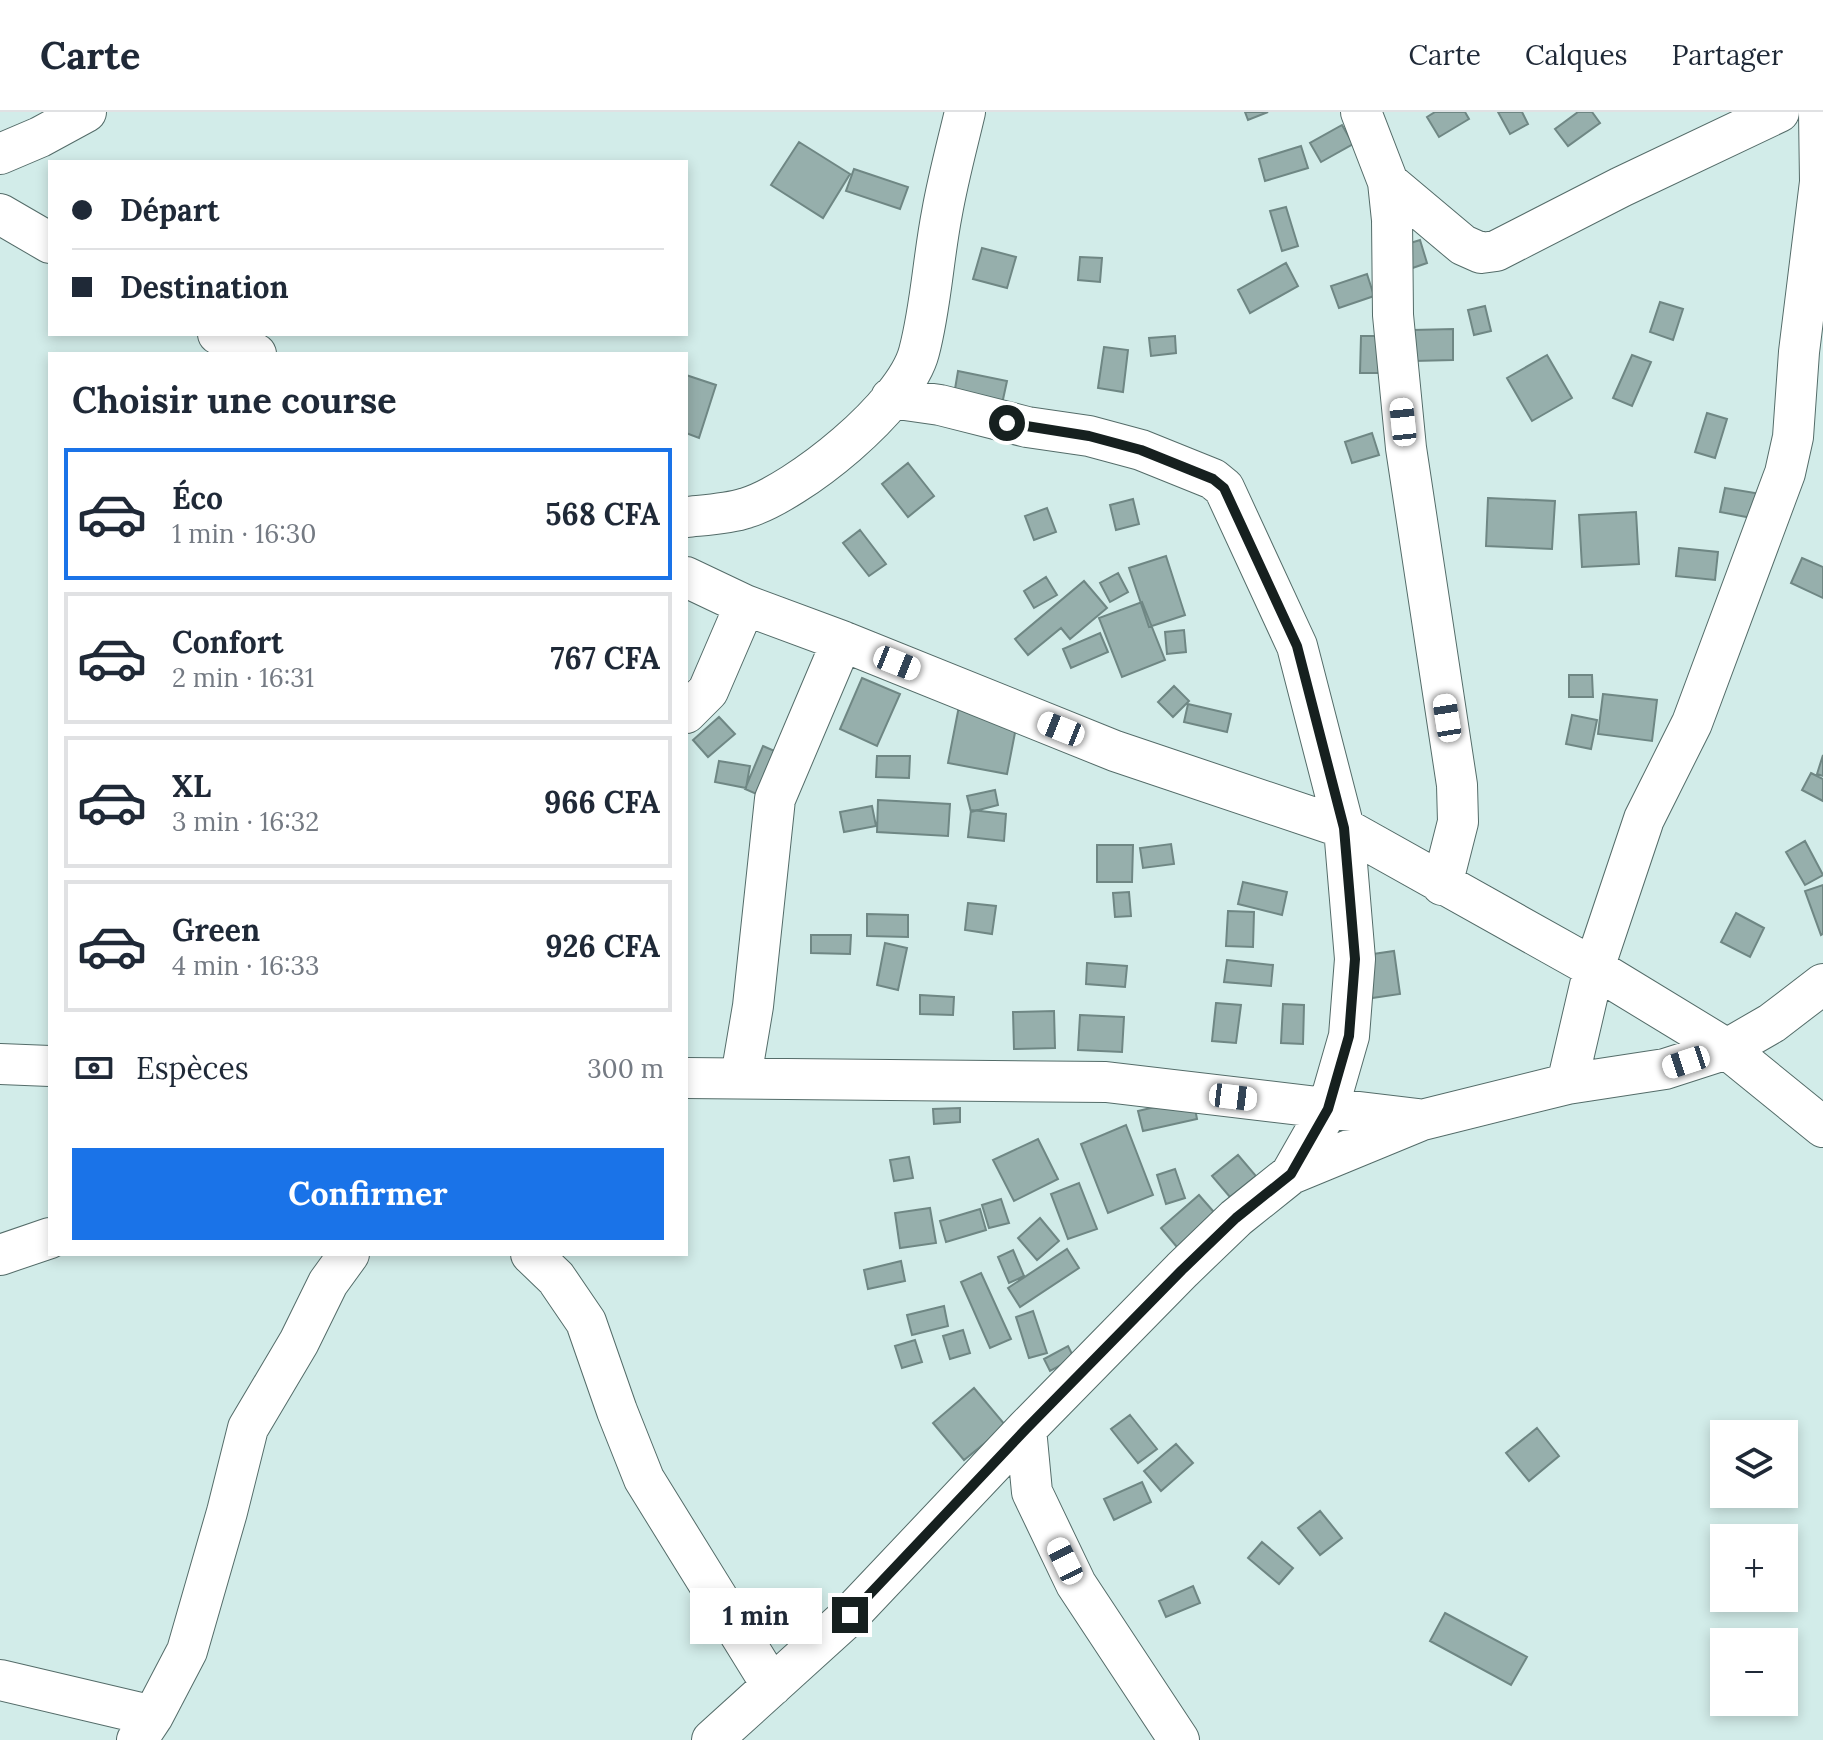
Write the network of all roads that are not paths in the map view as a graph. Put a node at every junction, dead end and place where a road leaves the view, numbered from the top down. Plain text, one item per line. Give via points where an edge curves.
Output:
1 (86, 112) edge
2 (965, 112) edge
3 (1361, 112) edge
4 (1779, 112) edge
5 (1819, 112) edge
6 (0, 154) edge
7 (1388, 182) junction
8 (0, 214) edge
9 (48, 242) edge
10 (222, 336) edge
11 (252, 352) edge
12 (891, 398) junction
13 (688, 517) edge
14 (688, 578) edge
15 (745, 605) junction
16 (842, 641) junction
17 (688, 711) edge
18 (1344, 828) junction
19 (1442, 885) junction
20 (1594, 968) junction
21 (1823, 984) edge
22 (1727, 1049) junction
23 (0, 1064) edge
24 (48, 1066) edge
25 (741, 1077) junction
26 (688, 1078) edge
27 (1567, 1084) junction
28 (1328, 1109) junction
29 (1422, 1120) junction
30 (1823, 1127) edge
31 (1291, 1174) junction
32 (48, 1239) edge
33 (0, 1255) edge
34 (348, 1256) edge
35 (533, 1256) edge
36 (1026, 1429) junction
37 (971, 1487) junction
38 (1032, 1492) junction
39 (0, 1680) edge
40 (772, 1686) junction
41 (145, 1728) edge
42 (712, 1740) edge
43 (1179, 1740) edge

1 - 6 street
2 - 12 street via 919,354
3 - 7 street
4 - 7 street via 1496,251 1481,253 1463,245
5 - 20 street via 1820,182 1785,473 1692,723 1644,819
7 - 19 street via 1406,448 1457,785 1458,822
8 - 9 street
10 - 11 street
12 - 13 street via 830,460 784,492 745,509
12 - 18 street via 1141,450 1224,488 1297,646
14 - 15 street
15 - 16 street
15 - 17 street via 708,691
16 - 18 street via 1115,751
16 - 25 street via 775,799
18 - 19 street
18 - 28 street via 1355,959 1349,1036
19 - 20 street
20 - 22 street
20 - 27 street
21 - 22 street
22 - 27 street via 1665,1069
22 - 30 street
23 - 24 street
25 - 26 street
25 - 28 street via 1106,1082
27 - 29 street
28 - 29 street
28 - 31 street
29 - 31 street
31 - 36 street via 1192,1260
32 - 33 street
34 - 41 street via 248,1428 187,1651
35 - 40 street via 556,1278 586,1322 644,1479
36 - 37 street
36 - 38 street
37 - 38 street
37 - 40 street via 850,1615
38 - 43 street via 1076,1584
39 - 41 street
40 - 42 street

